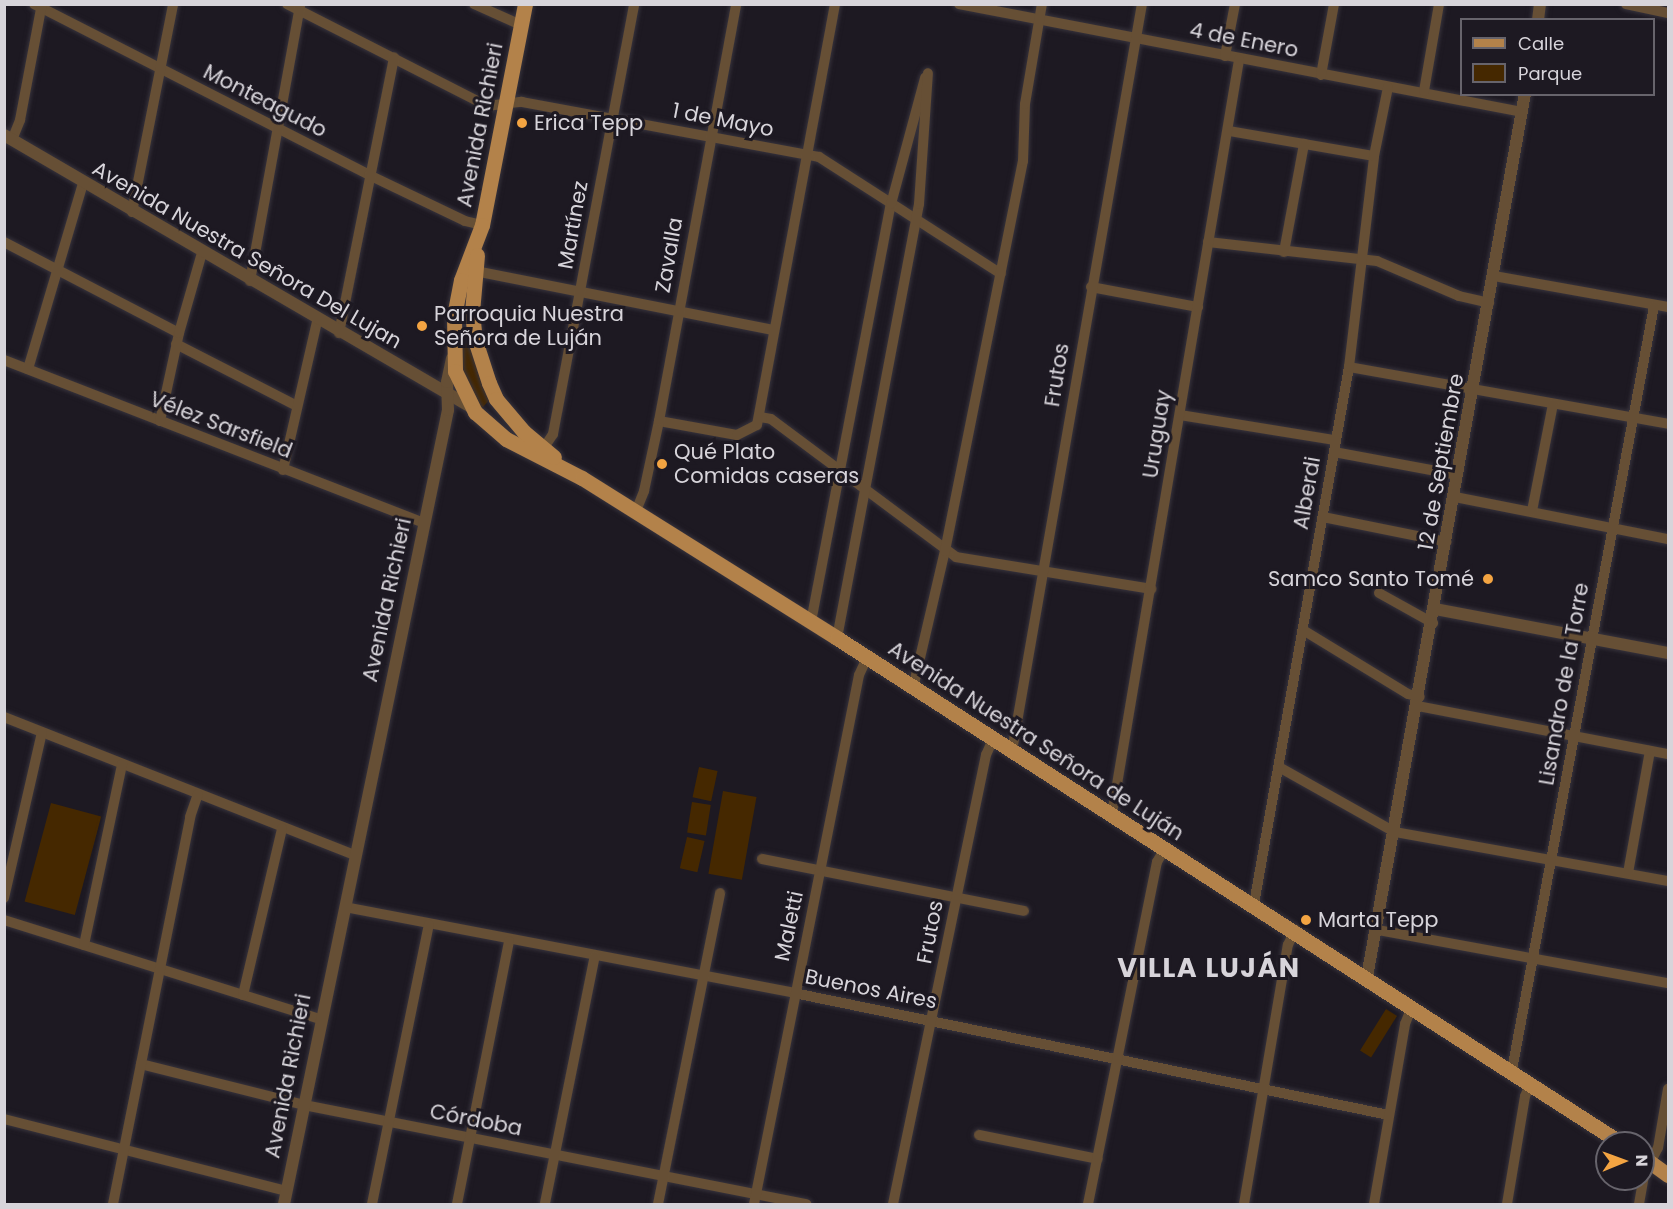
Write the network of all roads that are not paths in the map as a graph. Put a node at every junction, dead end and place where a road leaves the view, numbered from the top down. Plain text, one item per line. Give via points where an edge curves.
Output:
1 (173, 4) edge
2 (287, 4) edge
3 (474, 4) edge
4 (525, 4) edge
5 (634, 4) edge
6 (736, 4) edge
7 (836, 4) edge
8 (959, 4) edge
9 (1042, 4) edge
10 (1142, 4) edge
11 (1235, 4) edge
12 (1334, 4) edge
13 (1439, 4) edge
14 (1626, 4) edge
15 (1638, 5) edge
16 (39, 6) edge
17 (300, 8) edge
18 (1668, 13) edge
19 (1041, 21) junction
20 (521, 25) junction
21 (1135, 37) junction
22 (1225, 56) junction
23 (394, 57) junction
24 (1239, 60) junction
25 (162, 70) junction
26 (1321, 75) junction
27 (1388, 87) junction
28 (1424, 91) junction
29 (1525, 96) edge
30 (506, 104) junction
31 (1522, 112) junction
32 (612, 118) junction
33 (277, 129) junction
34 (1228, 131) junction
35 (8, 137) edge
36 (710, 138) junction
37 (1305, 144) junction
38 (807, 155) junction
39 (1374, 156) junction
40 (369, 175) junction
41 (83, 183) junction
42 (891, 204) junction
43 (132, 213) junction
44 (916, 223) junction
45 (481, 228) junction
46 (4, 242) edge
47 (1208, 242) junction
48 (1284, 252) junction
49 (202, 253) junction
50 (1362, 259) junction
51 (57, 270) junction
52 (475, 271) junction
53 (1000, 274) junction
54 (1494, 276) junction
55 (250, 281) junction
56 (1091, 288) junction
57 (581, 292) junction
58 (1489, 303) junction
59 (1198, 306) junction
60 (1654, 306) junction
61 (1668, 307) edge
62 (678, 312) junction
63 (317, 321) junction
64 (773, 330) junction
65 (339, 333) junction
66 (177, 338) junction
67 (475, 339) junction
68 (452, 340) junction
69 (453, 357) junction
70 (4, 360) edge
71 (1349, 367) junction
72 (28, 369) junction
73 (1474, 389) junction
74 (446, 392) junction
75 (496, 399) junction
76 (1553, 404) junction
77 (297, 406) junction
78 (473, 410) junction
79 (1180, 415) junction
80 (760, 417) junction
81 (1632, 417) junction
82 (160, 421) junction
83 (658, 421) junction
84 (1668, 424) edge
85 (1334, 446) junction
86 (543, 449) junction
87 (283, 470) junction
88 (840, 473) junction
89 (1458, 475) junction
90 (582, 478) junction
91 (865, 492) junction
92 (1455, 497) junction
93 (636, 511) junction
94 (1532, 511) junction
95 (1323, 517) junction
96 (425, 523) junction
97 (1612, 528) junction
98 (1668, 539) edge
99 (1447, 542) junction
100 (945, 551) junction
101 (1044, 572) junction
102 (1151, 589) junction
103 (1379, 593) dead end
104 (1435, 609) junction
105 (811, 622) junction
106 (1432, 623) junction
107 (1304, 630) junction
108 (837, 638) junction
109 (1591, 640) junction
110 (1668, 653) edge
111 (867, 658) junction
112 (914, 688) junction
113 (1419, 702) junction
114 (4, 717) edge
115 (42, 732) junction
116 (1574, 736) junction
117 (993, 739) junction
118 (1012, 751) junction
119 (1650, 751) junction
120 (1668, 754) edge
121 (122, 764) junction
122 (1279, 767) junction
123 (198, 794) junction
124 (1112, 814) junction
125 (282, 829) junction
126 (1395, 832) junction
127 (1165, 848) junction
128 (355, 855) junction
129 (762, 859) dead end
130 (1552, 859) junction
131 (820, 872) junction
132 (1628, 873) junction
133 (1668, 881) edge
134 (720, 893) dead end
135 (4, 898) edge
136 (956, 899) junction
137 (1254, 904) junction
138 (345, 907) junction
139 (1024, 911) dead end
140 (4, 920) edge
141 (429, 925) junction
142 (1295, 930) junction
143 (1378, 930) junction
144 (509, 941) junction
145 (84, 945) junction
146 (595, 956) junction
147 (1534, 958) junction
148 (160, 970) junction
149 (1367, 977) junction
150 (703, 979) junction
151 (1668, 982) edge
152 (794, 993) junction
153 (243, 995) junction
154 (1412, 1007) junction
155 (320, 1019) junction
156 (933, 1021) junction
157 (1119, 1060) junction
158 (141, 1064) junction
159 (1512, 1070) junction
160 (1531, 1083) junction
161 (1263, 1089) junction
162 (1668, 1089) edge
163 (304, 1105) junction
164 (1389, 1115) junction
165 (4, 1119) edge
166 (389, 1123) junction
167 (1603, 1131) edge
168 (979, 1135) dead end
169 (470, 1139) junction
170 (125, 1149) junction
171 (1655, 1151) edge
172 (554, 1155) junction
173 (1098, 1159) junction
174 (1655, 1166) edge
175 (1668, 1175) edge
176 (663, 1176) junction
177 (287, 1191) junction
178 (754, 1200) edge
179 (545, 1203) dead end
180 (113, 1204) edge
181 (284, 1204) edge
182 (372, 1204) edge
183 (457, 1204) edge
184 (658, 1204) edge
185 (806, 1204) edge
186 (893, 1204) edge
187 (1088, 1204) edge
188 (1244, 1204) edge
189 (1374, 1204) edge
190 (1507, 1204) edge

1 - 25 street
2 - 17 street, 1 de Mayo
3 - 20 street
4 - 20 main road, Avenida Richieri
5 - 32 street, Martínez
6 - 36 street, Zavalla
7 - 38 street
8 - 19 street, 4 de Enero
9 - 19 street
10 - 21 street, Frutos
11 - 22 street
12 - 26 street
13 - 28 street
14 - 15 street
15 - 18 street
16 - 25 street, Monteagudo
16 - 35 street via 20,120
17 - 23 street, 1 de Mayo
17 - 33 street
19 - 21 street, 4 de Enero
19 - 53 street via 1025,104 1023,161
20 - 30 main road, Avenida Richieri
21 - 22 street, 4 de Enero
21 - 56 street, Frutos
22 - 24 street, 4 de Enero
23 - 30 street, 1 de Mayo via 487,106
23 - 40 street
24 - 26 street, 4 de Enero
24 - 34 street, Uruguay
25 - 33 street, Monteagudo
25 - 43 street
26 - 27 street, 4 de Enero
27 - 28 street, 4 de Enero
27 - 39 street, Alberdi
28 - 31 street, 4 de Enero
29 - 31 street, 12 de Septiembre
30 - 32 street, 1 de Mayo via 522,102
30 - 45 main road, Avenida Richieri
31 - 54 street, 12 de Septiembre
32 - 36 street, 1 de Mayo
32 - 57 street, Martínez
33 - 40 street, Monteagudo
33 - 55 street
34 - 37 street
34 - 47 street, Uruguay
35 - 41 street, Avenida Nuestra Señora Del Lujan
36 - 38 street, 1 de Mayo
36 - 62 street, Zavalla
37 - 39 street
37 - 48 street
38 - 42 street, 1 de Mayo via 819,157
38 - 64 street
39 - 50 street, Alberdi
40 - 45 street, Monteagudo
40 - 65 street
41 - 43 street, Avenida Nuestra Señora Del Lujan
41 - 51 street
42 - 44 street, 1 de Mayo
42 - 44 street via 928,73
42 - 88 street
43 - 49 street, Avenida Nuestra Señora Del Lujan
44 - 53 street, 1 de Mayo
44 - 91 street
45 - 52 main road
45 - 68 main road, Avenida Richieri via 457,296
46 - 51 street
47 - 48 street
47 - 59 street, Uruguay
48 - 50 street
49 - 55 street, Avenida Nuestra Señora Del Lujan
49 - 66 street
50 - 58 street via 1384,264 1459,296
50 - 71 street, Alberdi
51 - 66 street
51 - 72 street
52 - 57 street
52 - 67 main road
53 - 100 street
54 - 58 street, 12 de Septiembre
54 - 60 street
55 - 63 street, Avenida Nuestra Señora Del Lujan
56 - 59 street
56 - 101 street, Frutos
57 - 62 street
57 - 86 street, Martínez via 553,434
58 - 73 street, 12 de Septiembre
59 - 79 street, Uruguay
60 - 61 street
60 - 81 street, Lisandro de la Torre
62 - 64 street
62 - 83 street, Zavalla
63 - 65 street, Avenida Nuestra Señora Del Lujan
63 - 77 street
64 - 80 street
65 - 74 street, Avenida Nuestra Señora Del Lujan
66 - 77 street
66 - 82 street
67 - 68 main road via 463,335
67 - 75 main road
68 - 69 main road, Avenida Richieri
69 - 74 street, Avenida Richieri
69 - 78 main road, Avenida Nuestra Señora de Luján via 458,381
70 - 72 street, Vélez Sarsfield
71 - 73 street
71 - 85 street, Alberdi
72 - 82 street, Vélez Sarsfield
73 - 76 street
73 - 89 street, 12 de Septiembre
74 - 78 street, Avenida Nuestra Señora Del Lujan
74 - 96 street, Avenida Richieri via 448,410
75 - 78 main road via 490,411
75 - 86 main road
76 - 81 street
76 - 94 street
77 - 87 street
78 - 90 main road, Avenida Nuestra Señora de Luján via 506,440
79 - 85 street
79 - 102 street, Uruguay
80 - 83 street via 745,434
80 - 88 street via 771,419
81 - 84 street
81 - 97 street, Lisandro de la Torre
82 - 87 street, Vélez Sarsfield
83 - 93 street, Zavalla via 644,491
85 - 89 street
85 - 95 street, Alberdi
86 - 90 main road
87 - 96 street, Vélez Sarsfield
88 - 91 street
88 - 105 street
89 - 92 street, 12 de Septiembre
90 - 93 main road, Avenida Nuestra Señora de Luján
91 - 100 street
91 - 108 street
92 - 94 street
92 - 99 street, 12 de Septiembre
93 - 105 main road, Avenida Nuestra Señora de Luján
94 - 97 street
95 - 99 street
95 - 107 street, Alberdi
96 - 128 street, Avenida Richieri
97 - 98 street
97 - 109 street, Lisandro de la Torre
99 - 104 street, 12 de Septiembre
100 - 101 street via 956,557
100 - 112 street
101 - 102 street
101 - 118 street, Frutos
102 - 124 street, Uruguay
103 - 106 street
104 - 106 street, 12 de Septiembre
104 - 109 street
105 - 108 main road, Avenida Nuestra Señora de Luján
106 - 113 street, 12 de Septiembre
107 - 113 street
107 - 122 street, Alberdi
108 - 111 main road, Avenida Nuestra Señora de Luján
109 - 110 street
109 - 116 street, Lisandro de la Torre
111 - 112 main road, Avenida Nuestra Señora de Luján
111 - 131 street, Maletti via 859,675
112 - 117 main road, Avenida Nuestra Señora de Luján
113 - 116 street
113 - 126 street, 12 de Septiembre
114 - 115 street
115 - 121 street
115 - 135 street
116 - 119 street
116 - 130 street, Lisandro de la Torre
117 - 118 main road, Avenida Nuestra Señora de Luján
117 - 136 street, Frutos via 986,754
118 - 124 main road, Avenida Nuestra Señora de Luján
119 - 120 street
119 - 132 street
121 - 123 street
121 - 145 street
122 - 126 street
122 - 137 street, Alberdi
123 - 125 street
123 - 148 street
124 - 127 main road, Avenida Nuestra Señora de Luján
125 - 128 street
125 - 153 street
126 - 130 street
126 - 143 street, 12 de Septiembre
127 - 137 main road, Avenida Nuestra Señora de Luján
127 - 157 street via 1157,862
128 - 138 street, Avenida Richieri
129 - 131 street
130 - 132 street
130 - 147 street, Lisandro de la Torre
131 - 136 street
131 - 152 street, Maletti
132 - 133 street
134 - 150 street
136 - 139 street
136 - 156 street, Frutos
137 - 142 main road, Avenida Nuestra Señora de Luján
138 - 141 street, Buenos Aires
138 - 155 street, Avenida Richieri
140 - 145 street
141 - 144 street, Buenos Aires
141 - 166 street
142 - 149 main road, Avenida Nuestra Señora de Luján
142 - 161 street via 1288,945
143 - 147 street
143 - 149 street, 12 de Septiembre
144 - 146 street, Buenos Aires
144 - 169 street
145 - 148 street
146 - 150 street, Buenos Aires
146 - 172 street
147 - 151 street
147 - 159 street, Lisandro de la Torre
148 - 153 street
148 - 158 street
149 - 154 main road, Avenida Nuestra Señora de Luján
150 - 152 street, Buenos Aires
150 - 176 street
152 - 156 street, Buenos Aires
152 - 178 street, Maletti
153 - 155 street
154 - 159 main road, Avenida Nuestra Señora de Luján
154 - 164 street via 1405,1024
155 - 163 street, Avenida Richieri
156 - 157 street, Buenos Aires
156 - 186 street, Frutos
157 - 161 street, Buenos Aires
157 - 173 street
158 - 163 street, Córdoba
158 - 170 street
159 - 160 main road, Avenida Nuestra Señora de Luján
160 - 167 main road, Avenida Nuestra Señora de Luján
160 - 190 street via 1525,1096
161 - 164 street, Buenos Aires
161 - 188 street
162 - 171 street
163 - 166 street, Córdoba
163 - 177 street, Avenida Richieri
164 - 189 street
165 - 170 street
166 - 169 street, Córdoba
166 - 182 street
168 - 173 street
169 - 172 street, Córdoba
169 - 183 street
170 - 177 street
170 - 180 street
172 - 176 street, Córdoba
172 - 179 street
173 - 187 street
174 - 175 main road
176 - 178 street, Córdoba
176 - 184 street
177 - 181 street, Avenida Richieri
178 - 185 street, Córdoba

